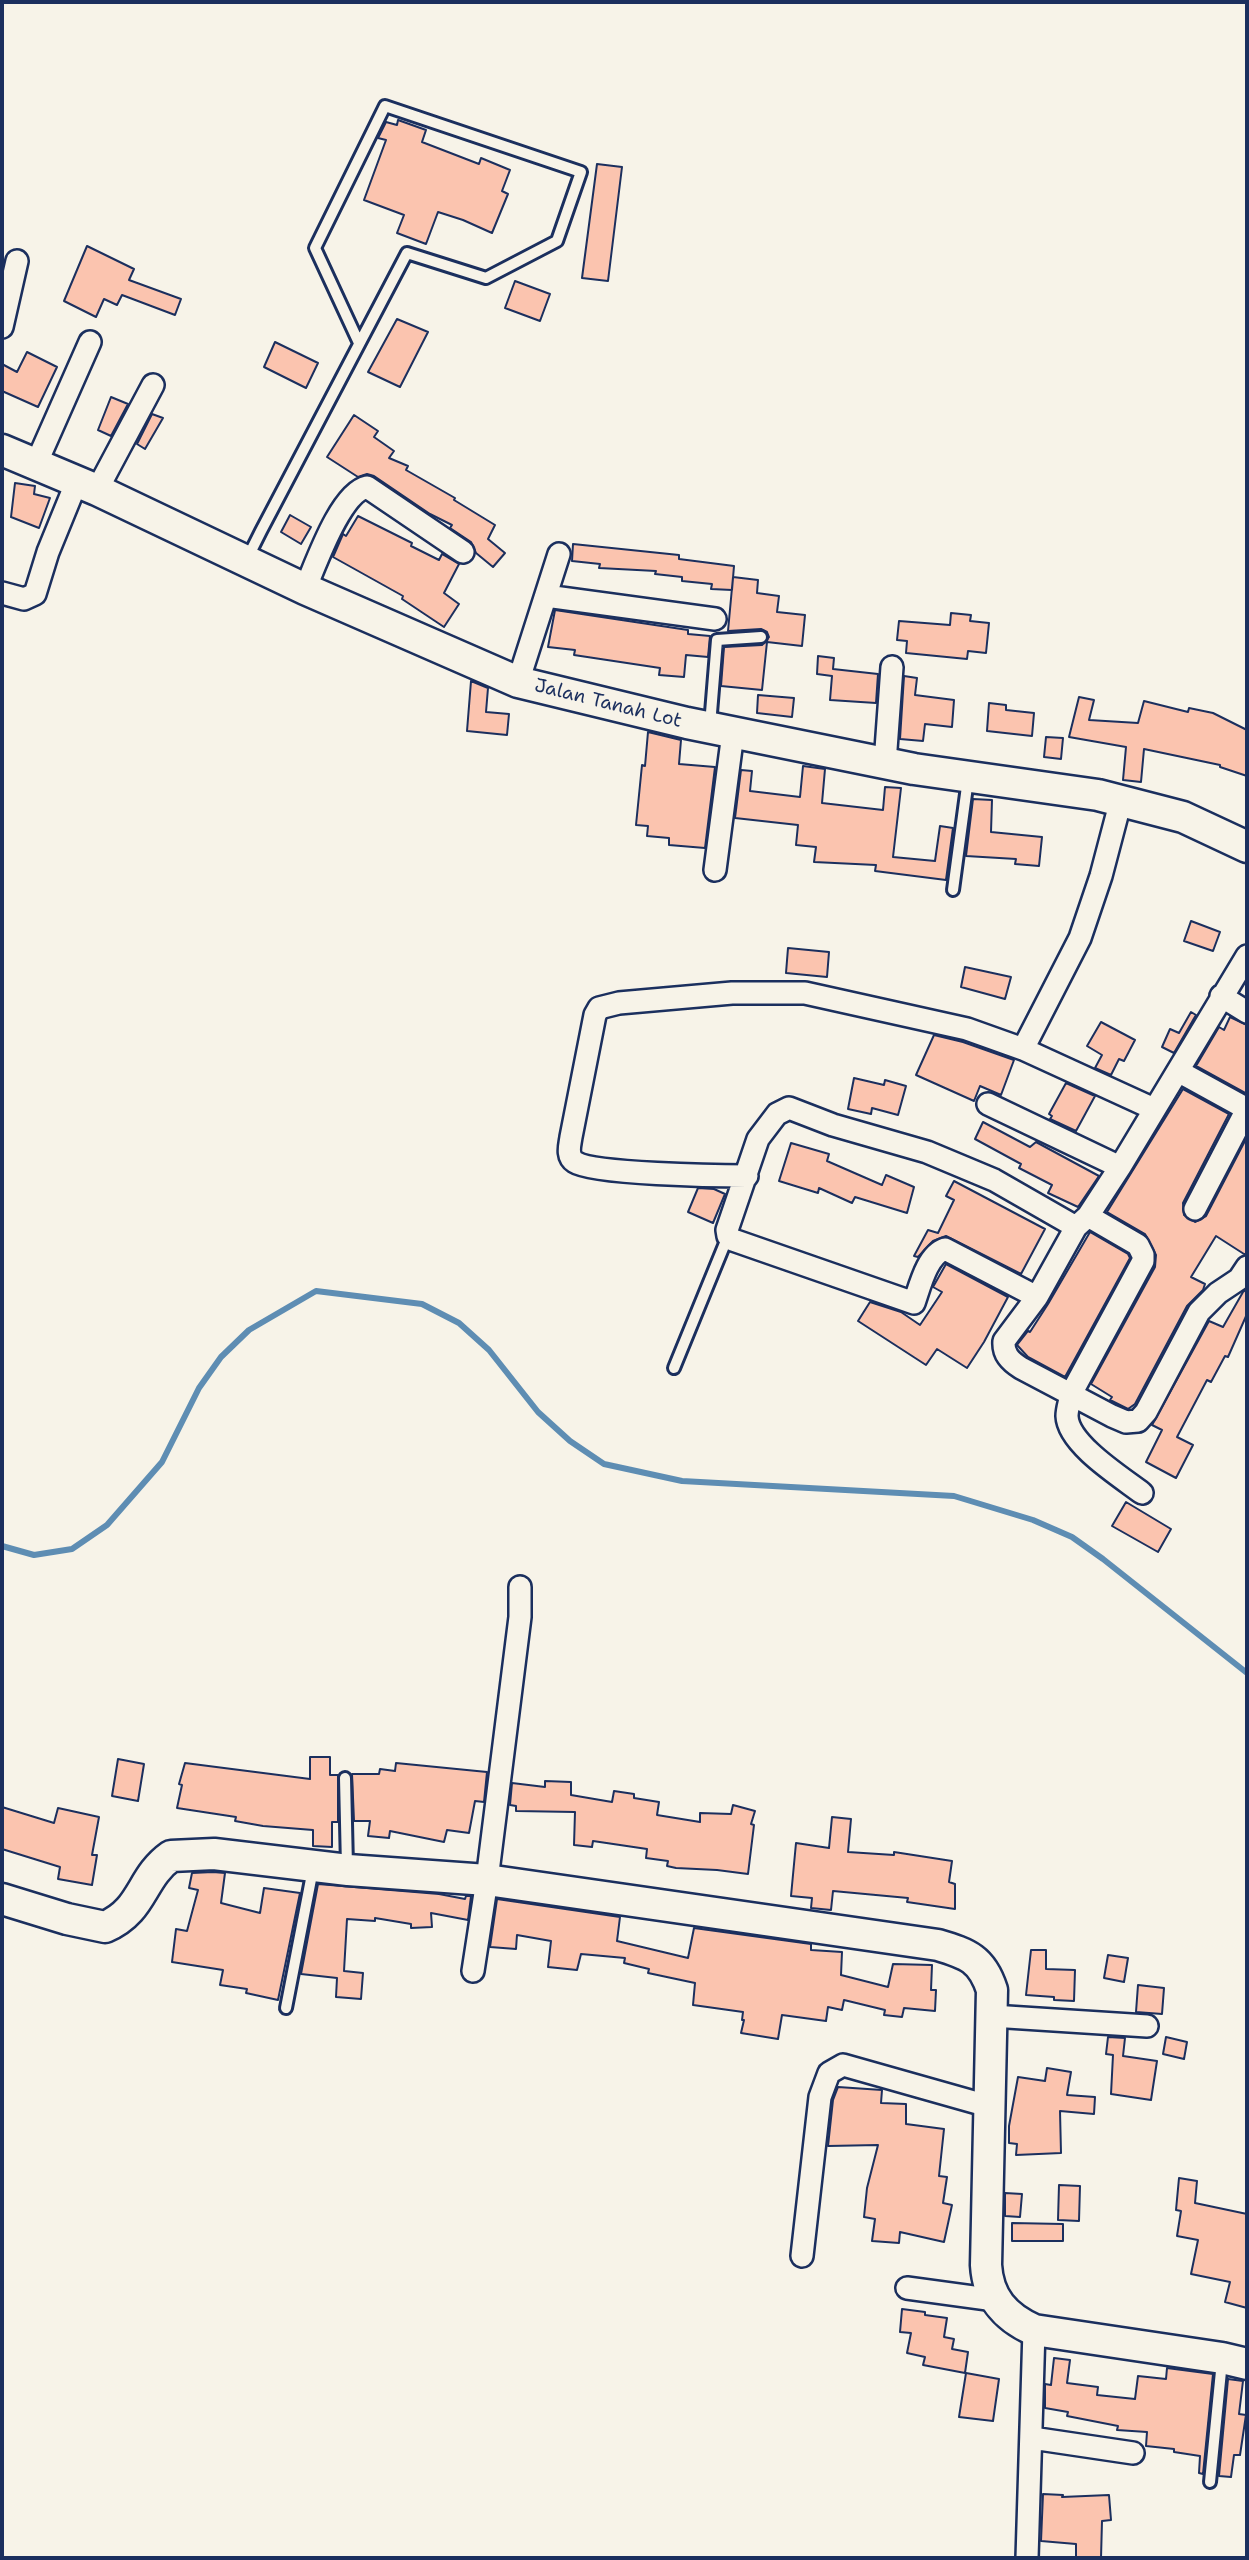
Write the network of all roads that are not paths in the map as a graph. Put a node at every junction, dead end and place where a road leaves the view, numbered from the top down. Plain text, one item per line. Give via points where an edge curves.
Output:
1 (17, 261) dead end
2 (2, 327) edge
3 (90, 342) dead end
4 (359, 343) junction
5 (153, 384) dead end
6 (2, 450) edge
7 (36, 464) junction
8 (87, 486) junction
9 (463, 552) dead end
10 (559, 554) dead end
11 (246, 561) junction
12 (305, 589) junction
13 (2, 593) edge
14 (546, 596) junction
15 (715, 619) dead end
16 (761, 637) dead end
17 (892, 667) dead end
18 (518, 682) junction
19 (721, 730) junction
20 (885, 763) junction
21 (969, 776) junction
22 (1121, 800) junction
23 (1247, 847) edge
24 (715, 870) dead end
25 (953, 890) dead end
26 (1247, 956) edge
27 (1221, 996) junction
28 (1247, 1012) edge
29 (1023, 1049) junction
30 (1178, 1071) junction
31 (988, 1104) dead end
32 (1154, 1109) junction
33 (1120, 1167) junction
34 (747, 1176) junction
35 (1195, 1209) dead end
36 (1082, 1222) junction
37 (728, 1236) junction
38 (1247, 1268) edge
39 (1037, 1297) junction
40 (674, 1368) dead end
41 (1071, 1394) junction
42 (1142, 1493) dead end
43 (520, 1587) dead end
44 (345, 1778) dead end
45 (314, 1866) junction
46 (348, 1870) junction
47 (487, 1880) junction
48 (2, 1899) edge
49 (473, 1971) dead end
50 (286, 2008) dead end
51 (992, 2015) junction
52 (1147, 2026) dead end
53 (988, 2106) junction
54 (802, 2256) dead end
55 (907, 2288) dead end
56 (995, 2300) junction
57 (1034, 2330) junction
58 (1235, 2361) edge
59 (1032, 2438) junction
60 (1132, 2453) dead end
61 (1210, 2482) dead end
62 (1027, 2558) edge

1 - 2 street
3 - 7 street
4 - 4 lane via 407,253 486,278 557,241 581,172 385,106 315,248
4 - 11 lane
5 - 8 street
6 - 7 street, Jalan Tanah Lot
7 - 8 street, Jalan Tanah Lot
8 - 11 street, Jalan Tanah Lot
8 - 13 street via 48,552 35,594 24,599
9 - 12 street via 367,487 362,488 337,518
10 - 14 street
11 - 12 street, Jalan Tanah Lot
12 - 18 street, Jalan Tanah Lot
14 - 15 street
14 - 18 street
16 - 19 lane via 717,640
17 - 20 street
18 - 19 street, Jalan Tanah Lot
19 - 20 street, Jalan Tanah Lot
19 - 24 street
20 - 21 street, Jalan Tanah Lot
21 - 22 street, Jalan Tanah Lot
21 - 25 lane
22 - 23 street, Jalan Tanah Lot via 1183,817
22 - 29 street via 1080,938
26 - 27 street
27 - 28 street
27 - 30 street
29 - 32 street
29 - 34 street via 967,1029 805,993 732,992 599,1008 571,1137 571,1158 580,1164 620,1170
30 - 32 street
30 - 35 street via 1247,1109
31 - 33 street
32 - 33 street
33 - 36 street
34 - 36 street via 758,1139 777,1114 789,1108 927,1152
34 - 37 street
36 - 39 street
36 - 41 street via 1138,1245 1143,1261
37 - 39 street via 914,1303 929,1265 946,1249
37 - 40 lane
38 - 41 street via 1199,1312 1138,1421 1126,1422
39 - 41 street via 1003,1347 1010,1361
41 - 42 street via 1067,1418 1074,1434
43 - 47 street
44 - 46 lane
45 - 46 street
45 - 48 street via 214,1854 171,1856 156,1869 131,1910 105,1927
45 - 50 lane
46 - 47 street
47 - 49 street
47 - 51 street via 938,1945 981,1965 992,1990
51 - 52 street
51 - 53 street
53 - 54 street via 861,2068 835,2067 820,2097
53 - 56 street via 986,2265
55 - 56 street
56 - 57 street via 1012,2319
57 - 58 street
57 - 59 street
58 - 61 lane
59 - 60 street
59 - 62 street

